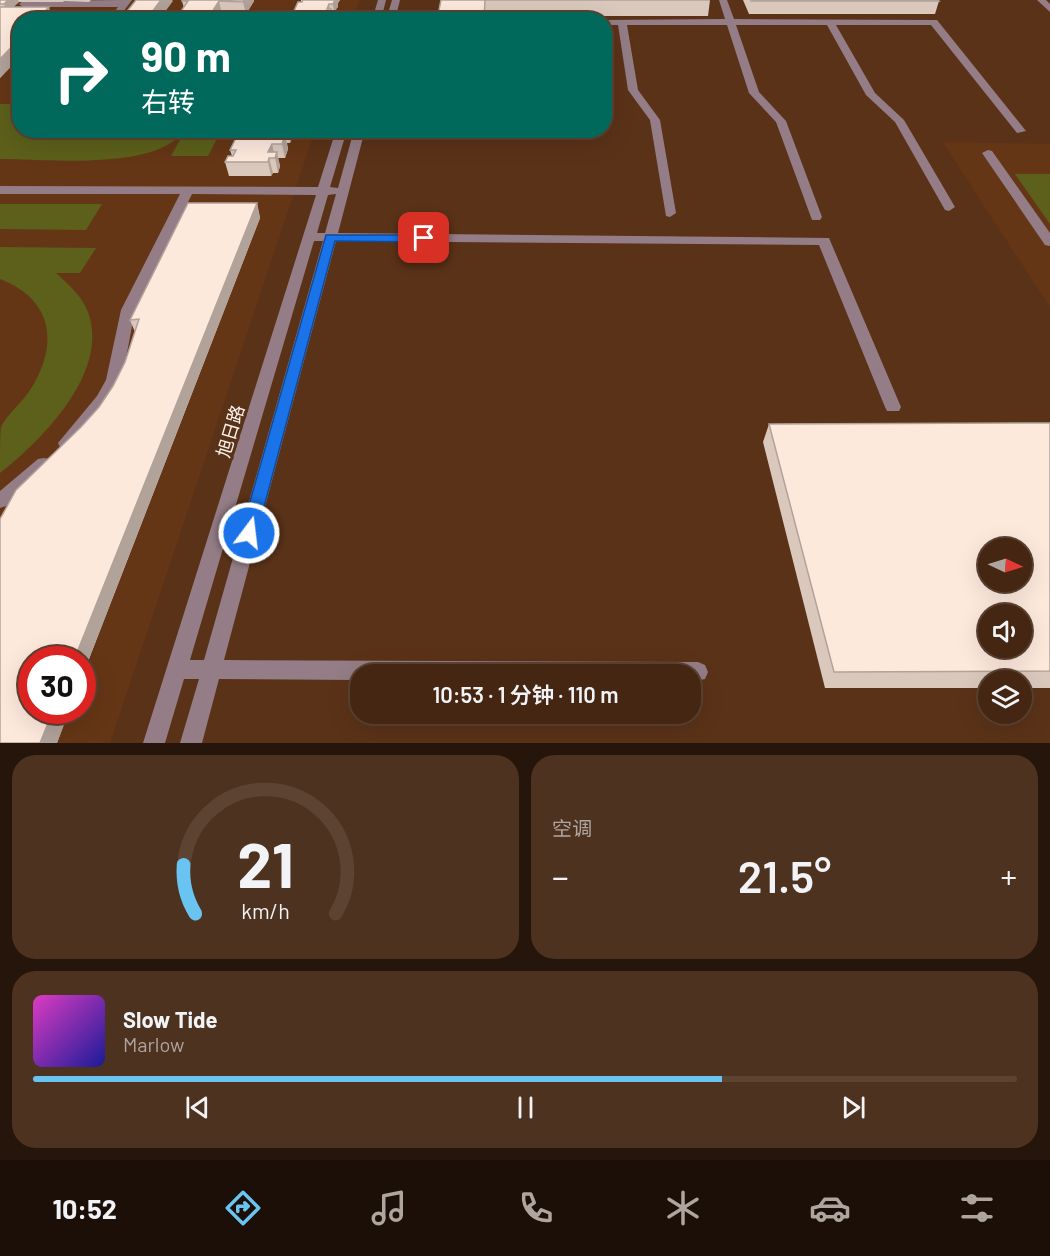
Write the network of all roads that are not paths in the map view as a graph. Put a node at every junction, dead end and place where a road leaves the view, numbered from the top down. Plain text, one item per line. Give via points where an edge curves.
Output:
1 (723, 0) edge
2 (1041, 0) edge
3 (126, 2) edge
4 (23, 4) edge
5 (1050, 9) edge
6 (612, 22) edge
7 (622, 22) junction
8 (730, 22) junction
9 (830, 22) junction
10 (1021, 131) dead end
11 (340, 138) edge
12 (358, 138) edge
13 (988, 153) dead end
14 (0, 190) edge
15 (188, 190) junction
16 (324, 191) junction
17 (343, 191) junction
18 (949, 207) dead end
19 (670, 213) dead end
20 (816, 217) dead end
21 (309, 237) junction
22 (330, 238) junction
23 (1050, 242) edge
24 (893, 407) dead end
25 (0, 501) edge
26 (177, 669) junction
27 (211, 669) junction
28 (350, 670) edge
29 (154, 743) edge
30 (191, 743) edge

1 - 8 street
2 - 5 street
3 - 4 street
6 - 7 street
7 - 8 street
7 - 19 street via 633,90 655,120
8 - 9 street
8 - 20 street via 754,93 781,121
9 - 10 street via 934,22
9 - 18 street via 871,95 899,120
11 - 16 street, 旭日路
12 - 17 street
13 - 23 street
14 - 15 street
15 - 16 street
15 - 25 street via 128,310 114,380 102,400 65,444
16 - 17 street
16 - 21 street, 旭日路
17 - 22 street
21 - 22 street
21 - 26 street, 旭日路
22 - 24 street via 824,241
22 - 27 street
26 - 27 street
26 - 29 street, 旭日路
27 - 28 street
27 - 30 street

